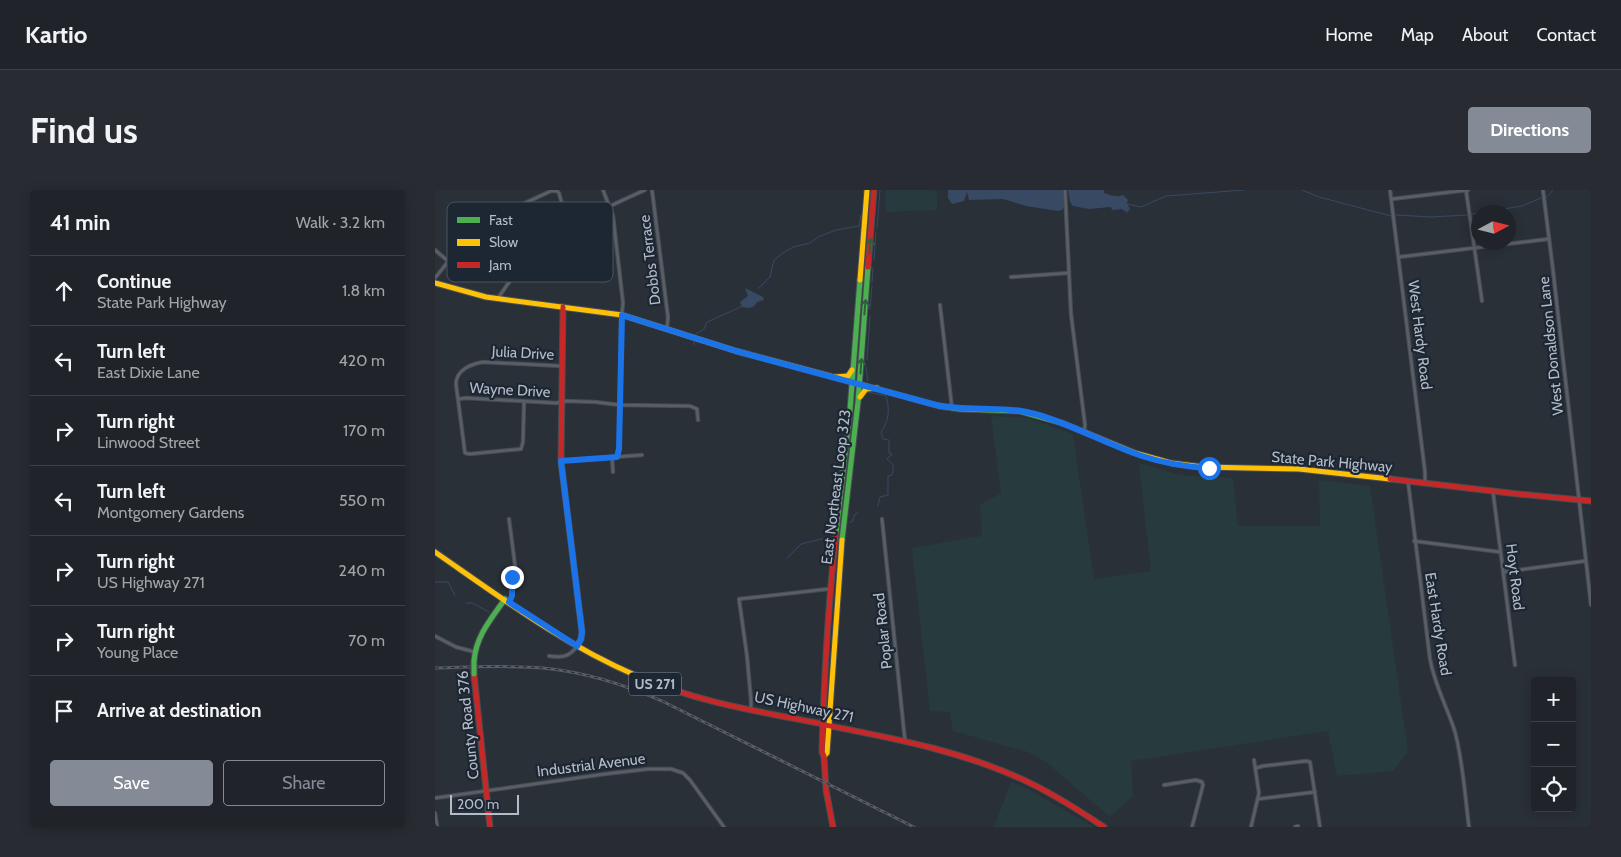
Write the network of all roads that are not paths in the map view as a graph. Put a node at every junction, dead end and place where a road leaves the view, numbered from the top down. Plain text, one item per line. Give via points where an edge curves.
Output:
1 (603, 190) edge
2 (645, 190) edge
3 (653, 190) edge
4 (867, 190) edge
5 (874, 190) edge
6 (1065, 190) edge
7 (1390, 190) edge
8 (1467, 190) edge
9 (1543, 190) edge
10 (1391, 199) junction
11 (527, 202) edge
12 (562, 202) edge
13 (608, 202) edge
14 (613, 206) edge
15 (865, 212) junction
16 (872, 213) junction
17 (613, 216) edge
18 (1471, 223) edge
19 (1549, 239) junction
20 (1516, 243) edge
21 (1471, 248) edge
22 (435, 250) edge
23 (1474, 250) edge
24 (1399, 257) junction
25 (447, 260) edge
26 (447, 262) edge
27 (862, 265) junction
28 (869, 265) junction
29 (1068, 273) junction
30 (1011, 277) dead end
31 (435, 278) edge
32 (435, 282) edge
33 (510, 282) edge
34 (498, 298) junction
35 (1482, 301) dead end
36 (939, 305) dead end
37 (563, 307) junction
38 (622, 315) junction
39 (667, 328) junction
40 (857, 331) junction
41 (863, 332) junction
42 (854, 360) junction
43 (561, 366) junction
44 (835, 377) junction
45 (853, 382) junction
46 (860, 384) junction
47 (877, 388) junction
48 (458, 399) junction
49 (523, 402) junction
50 (858, 402) junction
51 (561, 403) junction
52 (619, 405) junction
53 (952, 408) junction
54 (699, 420) dead end
55 (1084, 433) junction
56 (847, 437) junction
57 (854, 438) junction
58 (642, 455) dead end
59 (612, 457) junction
60 (617, 457) junction
61 (561, 461) junction
62 (613, 472) dead end
63 (1408, 481) junction
64 (1425, 483) junction
65 (1493, 492) junction
66 (1579, 500) junction
67 (1591, 501) edge
68 (838, 512) junction
69 (845, 513) junction
70 (509, 519) dead end
71 (882, 519) dead end
72 (1414, 541) junction
73 (435, 552) edge
74 (1500, 552) junction
75 (1585, 561) junction
76 (832, 565) junction
77 (839, 566) junction
78 (1503, 572) junction
79 (830, 589) junction
80 (837, 590) junction
81 (507, 600) junction
82 (1591, 605) edge
83 (826, 634) junction
84 (833, 635) junction
85 (435, 636) edge
86 (577, 646) junction
87 (475, 652) junction
88 (549, 656) dead end
89 (1515, 665) dead end
90 (824, 673) junction
91 (831, 674) junction
92 (751, 709) junction
93 (826, 725) junction
94 (905, 741) junction
95 (1254, 760) dead end
96 (1256, 768) junction
97 (1164, 785) dead end
98 (487, 790) junction
99 (1315, 792) junction
100 (435, 798) edge
101 (1258, 799) junction
102 (435, 813) edge
103 (437, 826) dead end
104 (490, 827) edge
105 (724, 827) edge
106 (833, 827) edge
107 (1104, 827) edge
108 (1192, 827) edge
109 (1251, 827) edge
110 (1320, 827) edge
111 (1469, 827) edge

1 - 13 street
2 - 14 street
3 - 39 street, Dobbs Terrace
4 - 15 main road, East Northeast Loop 323
5 - 16 main road, East Northeast Loop 323
6 - 29 street
7 - 10 street, West Hardy Road
8 - 10 street
8 - 18 street
9 - 19 street, West Donaldson Lane
10 - 24 street, West Hardy Road
11 - 12 street via 551,191 559,193
15 - 16 main road
15 - 27 main road, East Northeast Loop 323
28 -> 16 main road, East Northeast Loop 323
17 - 38 street
19 - 20 street
19 - 66 street, West Donaldson Lane
21 - 24 street
22 - 25 street
23 - 35 street
24 - 64 street, West Hardy Road
26 - 31 street
27 - 28 main road
27 - 40 main road, East Northeast Loop 323
41 -> 28 main road, East Northeast Loop 323
29 - 30 street
29 - 55 street
32 - 34 main road, State Park Highway
33 - 34 street
34 - 37 main road, State Park Highway
36 - 53 street
37 - 38 main road, State Park Highway
37 - 43 main road
38 - 39 main road, State Park Highway
38 - 52 street
39 - 44 main road, State Park Highway via 736,351
40 - 41 main road
40 - 42 main road, East Northeast Loop 323
46 -> 41 main road, East Northeast Loop 323
42 - 44 main road via 849,376
42 - 45 main road, East Northeast Loop 323
43 - 48 street, Julia Drive via 483,362 457,375
43 - 51 main road
44 - 45 main road, State Park Highway
45 - 46 main road, State Park Highway
45 - 56 main road, East Northeast Loop 323
46 - 47 main road, State Park Highway
46 - 50 main road, East Northeast Loop 323
47 - 50 main road via 864,390
47 - 53 main road, State Park Highway
48 - 49 street, Wayne Drive
48 - 49 street via 465,453 470,454 521,449
49 - 51 street, Wayne Drive
50 - 57 main road, East Northeast Loop 323
51 - 52 street, Wayne Drive
51 - 61 main road
52 - 54 street, Wayne Drive via 693,406
52 - 60 street
53 - 55 main road, State Park Highway via 1026,412
55 - 63 main road, State Park Highway via 1143,456 1178,465 1294,468
56 - 57 main road
56 - 68 main road, East Northeast Loop 323
57 - 69 main road, East Northeast Loop 323
58 - 60 street
59 - 60 street
59 - 61 street
59 - 62 street
61 - 86 main road via 582,632
63 - 64 main road, State Park Highway
63 - 72 street, East Hardy Road
64 - 65 main road, State Park Highway
65 - 66 main road, State Park Highway
65 - 74 street, Hoyt Road
66 - 67 main road, State Park Highway
66 - 75 street, West Donaldson Lane
68 - 69 main road
68 - 76 main road, East Northeast Loop 323
69 - 77 main road, East Northeast Loop 323
70 - 81 street via 515,567 512,596
71 - 94 street, Poplar Road
72 - 74 street
72 - 111 street, East Hardy Road via 1432,671 1455,733
73 - 81 main road, US 271
74 - 78 street, Hoyt Road
75 - 78 street
75 - 82 street, West Donaldson Lane
76 - 77 main road
76 - 79 main road, East Northeast Loop 323
77 - 80 main road, East Northeast Loop 323
78 - 89 street, Hoyt Road
79 - 80 street
79 - 83 main road, East Northeast Loop 323
79 - 92 street via 739,599
80 - 84 main road, East Northeast Loop 323
81 - 86 main road, US Highway 271 / US 271
81 - 87 main road, County Road 376 via 481,634
83 - 84 main road
83 - 90 main road, East Northeast Loop 323
84 - 91 main road, East Northeast Loop 323
85 - 87 street
86 - 88 street via 567,656
86 - 92 main road, US Highway 271 / US 271 via 655,684
87 - 98 main road, County Road 376, bridge via 474,674
90 - 91 main road
90 - 93 main road, East Northeast Loop 323
91 - 93 main road, East Northeast Loop 323
92 - 93 main road, US Highway 271 / US 271
93 - 94 main road, US Highway 271 / US 271
93 - 106 main road, East Northeast Loop 323 via 822,752
94 - 107 main road, US Highway 271 / US 271 via 960,754 1005,771 1052,794
95 - 96 street
96 - 99 street via 1310,762
96 - 101 street
97 - 108 street via 1201,782 1203,785
98 - 100 street, Industrial Avenue
98 - 104 main road, County Road 376
98 - 105 street, Industrial Avenue via 605,774 671,769 685,774
99 - 101 street
99 - 110 street
101 - 109 street
102 - 103 street

